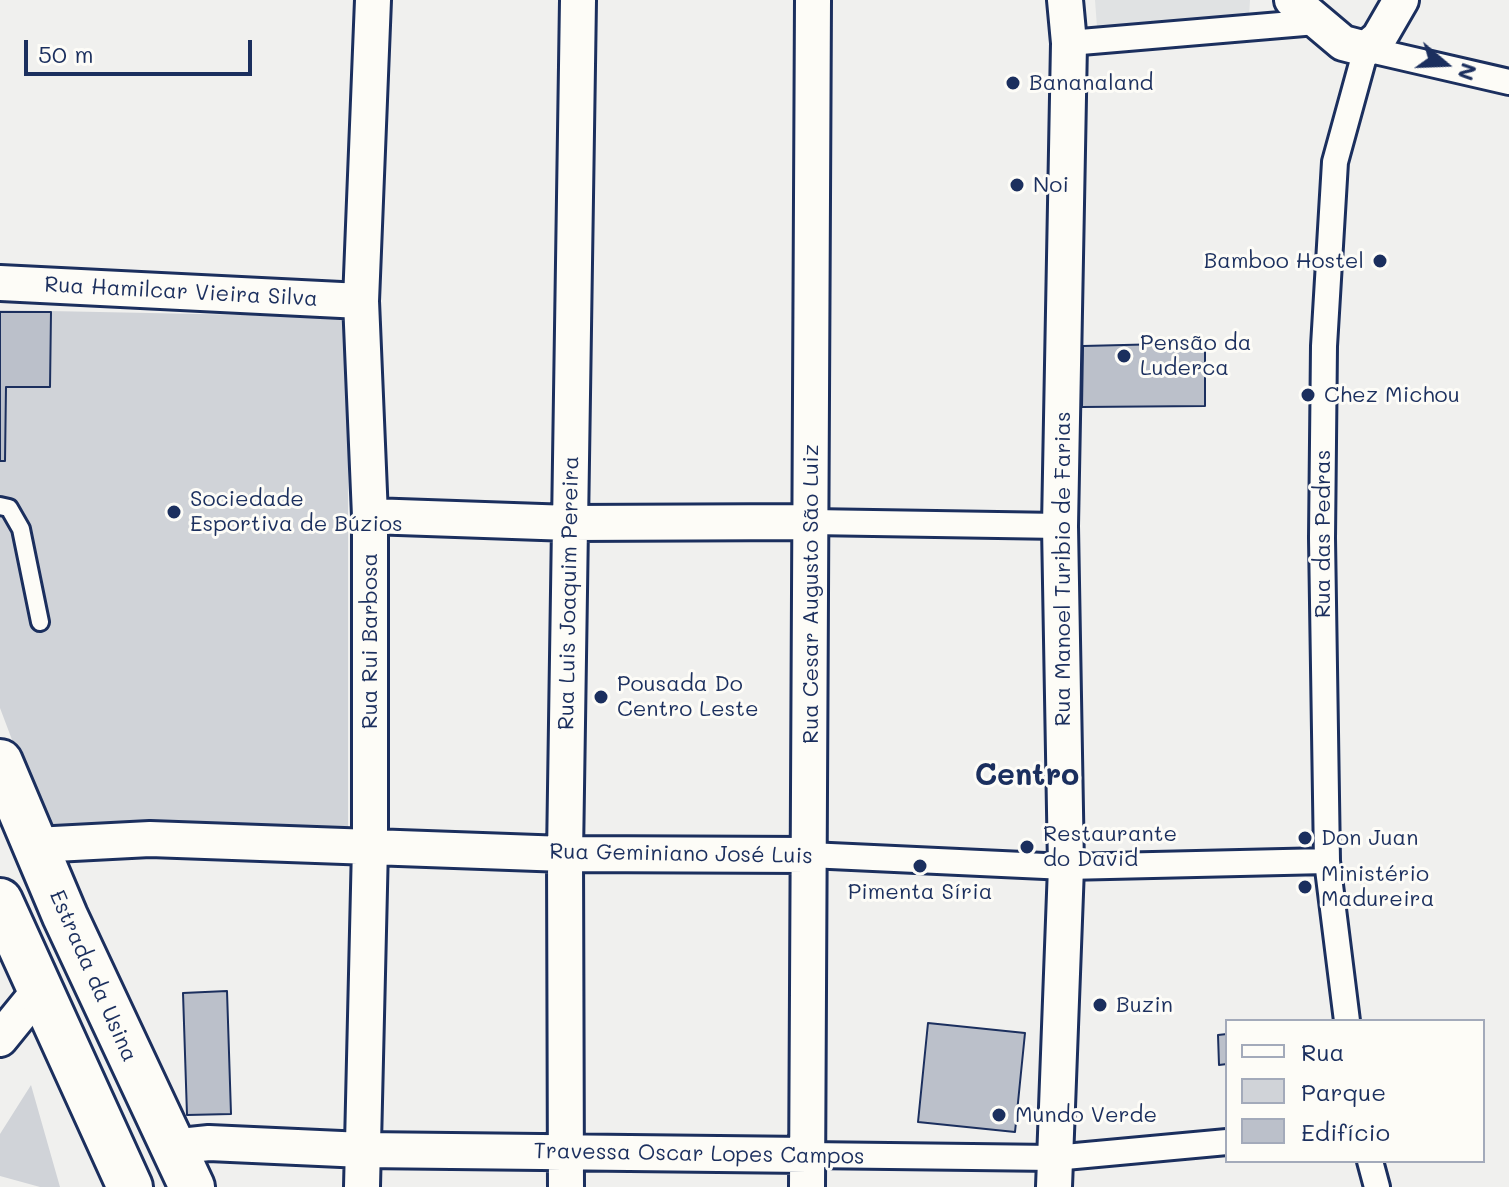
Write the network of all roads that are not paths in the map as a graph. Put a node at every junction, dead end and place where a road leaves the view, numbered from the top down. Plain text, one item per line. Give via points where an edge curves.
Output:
1 (373, 0) edge
2 (578, 0) edge
3 (813, 0) edge
4 (1065, 0) edge
5 (1401, 0) edge
6 (1304, 11) edge
7 (1069, 43) junction
8 (1366, 49) junction
9 (1509, 82) edge
10 (0, 283) edge
11 (361, 301) junction
12 (0, 506) edge
13 (370, 516) junction
14 (811, 522) junction
15 (570, 523) junction
16 (1060, 526) junction
17 (40, 622) dead end
18 (0, 762) edge
19 (35, 845) junction
20 (370, 846) junction
21 (565, 854) junction
22 (809, 855) junction
23 (1327, 861) junction
24 (1066, 867) junction
25 (0, 901) edge
26 (39, 991) junction
27 (1347, 1019) edge
28 (0, 1039) edge
29 (1225, 1142) edge
30 (171, 1147) junction
31 (363, 1150) junction
32 (566, 1153) junction
33 (1371, 1163) edge
34 (807, 1171) edge
35 (1054, 1172) edge
36 (130, 1187) edge
37 (192, 1187) edge
38 (362, 1187) edge
39 (566, 1187) edge
40 (1377, 1187) edge

1 - 11 street, Rua Rui Barbosa
2 - 15 street, Rua Luis Joaquim Pereira
3 - 14 street, Rua Cesar Augusto São Luiz
4 - 7 street, Rua Manoel Turibio de Farias
5 - 8 street via 1379,38
6 - 7 street
6 - 8 street via 1343,43
7 - 16 street, Rua Manoel Turibio de Farias
8 - 9 street
8 - 23 street, Rua das Pedras via 1335,162 1324,346
10 - 11 street, Rua Hamilcar Vieira Silva
11 - 13 street, Rua Rui Barbosa
12 - 17 lane via 9,508 21,529
13 - 15 street
13 - 20 street, Rua Rui Barbosa
14 - 15 street
14 - 16 street
14 - 22 street, Rua Cesar Augusto São Luiz
15 - 21 street, Rua Luis Joaquim Pereira
16 - 24 street, Rua Manoel Turibio de Farias
18 - 19 main road, Estrada da Usina
19 - 20 street, Rua Geminiano José Luis via 150,839
19 - 30 main road, Estrada da Usina
20 - 21 street, Rua Geminiano José Luis
20 - 31 street, Rua Rui Barbosa
21 - 22 street, Rua Geminiano José Luis
21 - 32 street, Rua Luis Joaquim Pereira
22 - 24 street, Rua Geminiano José Luis
22 - 34 street, Rua Cesar Augusto São Luiz
23 - 24 street, Rua Geminiano José Luis
23 - 27 street, Rua das Pedras
24 - 35 street, Rua Manoel Turibio de Farias
25 - 26 main road
26 - 28 street
26 - 36 main road
29 - 35 street, Travessa Oscar Lopes Campos
30 - 31 street, Travessa Oscar Lopes Campos via 209,1143
30 - 37 main road, Estrada da Usina
31 - 32 street, Travessa Oscar Lopes Campos
31 - 38 street, Rua Rui Barbosa
32 - 34 street, Travessa Oscar Lopes Campos
32 - 39 street, Rua Luis Joaquim Pereira
33 - 40 street
34 - 35 street, Travessa Oscar Lopes Campos

